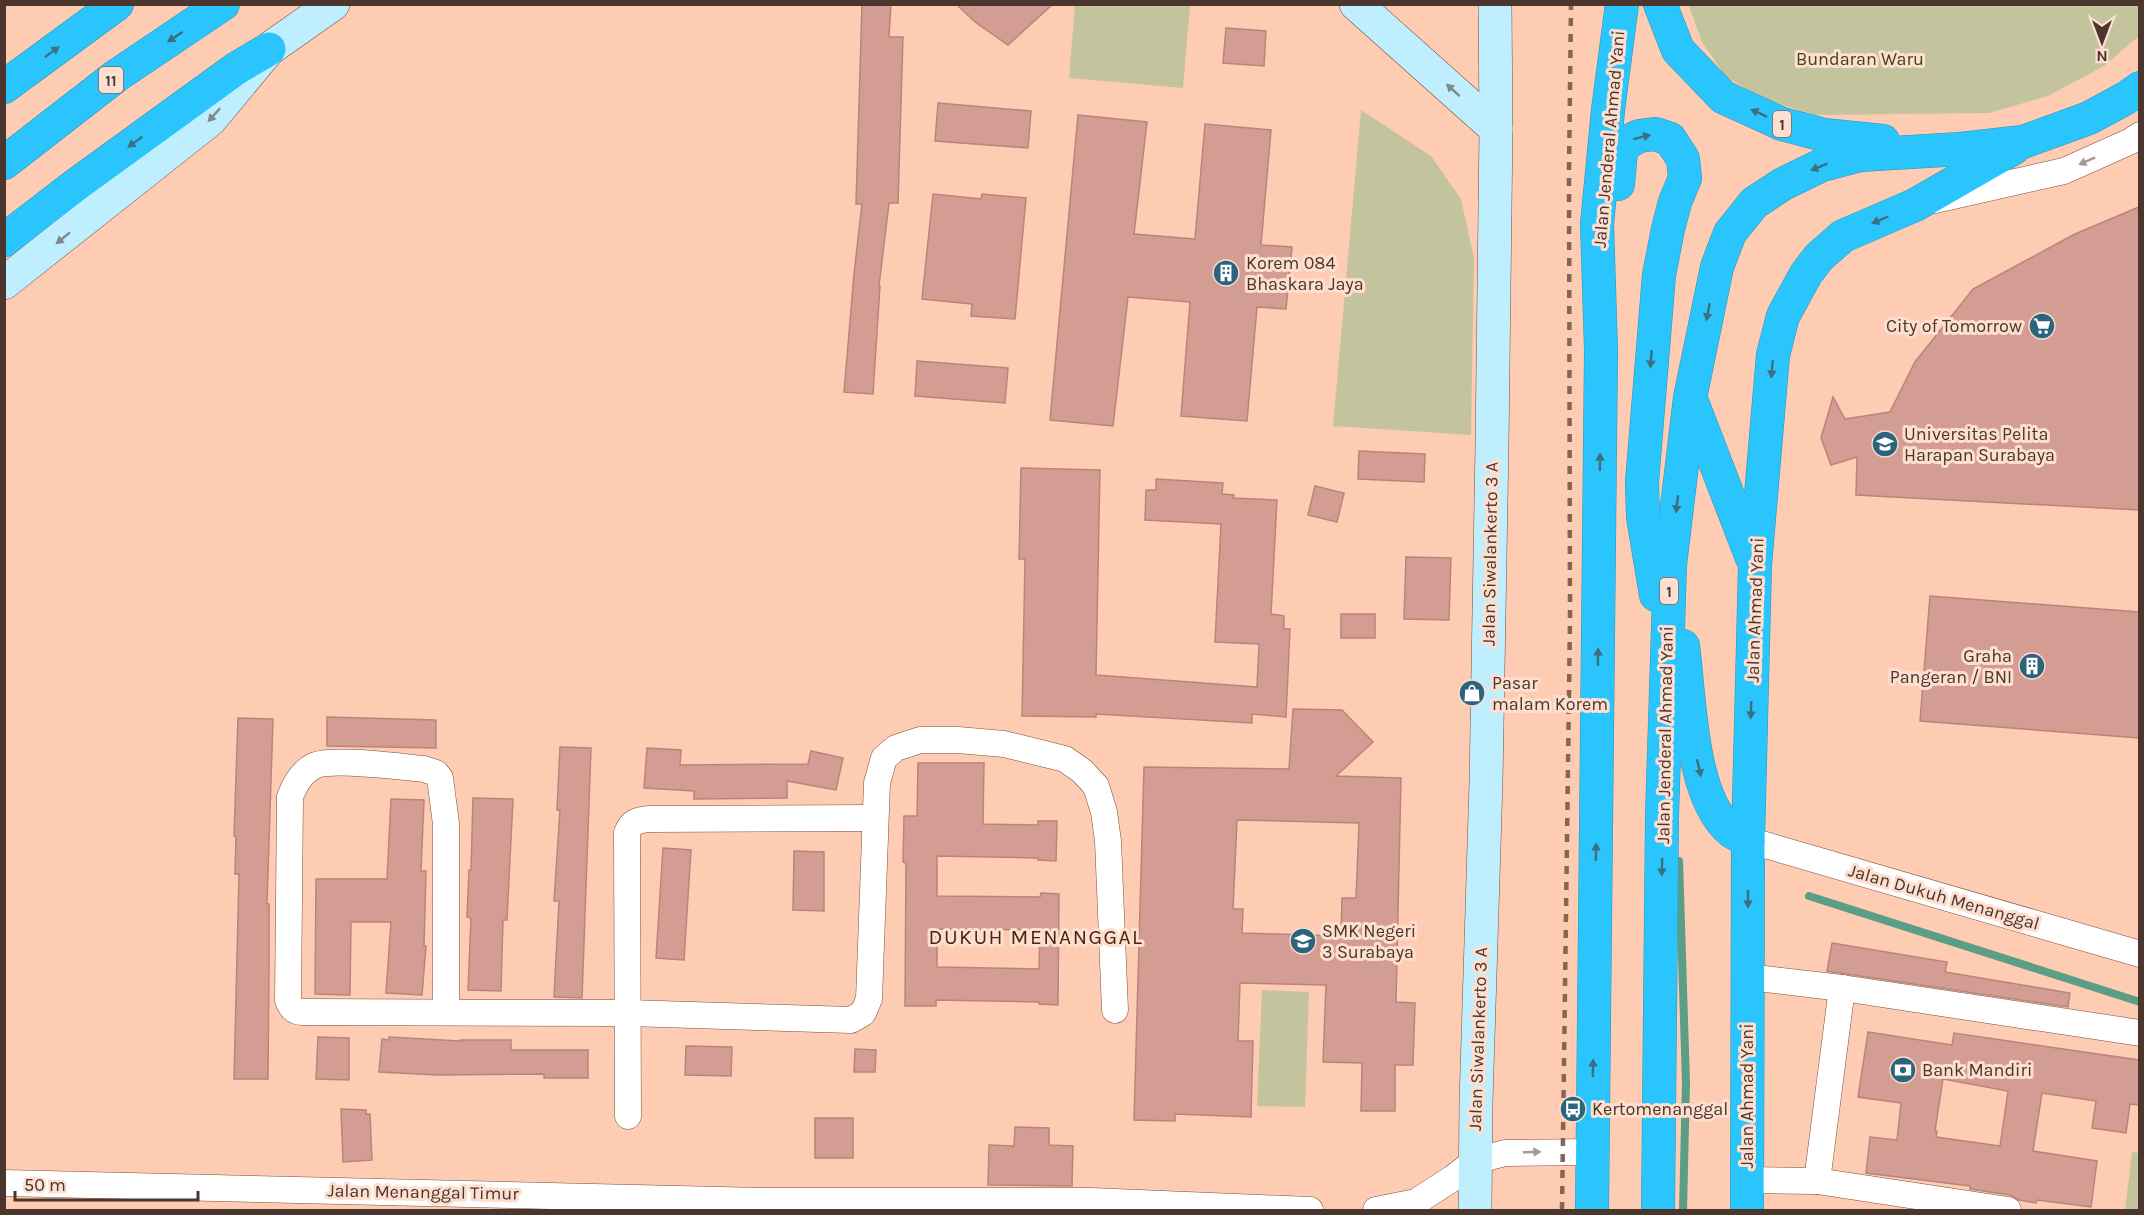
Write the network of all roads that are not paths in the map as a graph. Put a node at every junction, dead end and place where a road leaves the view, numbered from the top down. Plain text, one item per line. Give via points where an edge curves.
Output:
1 (117, 4) edge
2 (223, 4) edge
3 (333, 4) edge
4 (1356, 4) edge
5 (1495, 4) edge
6 (1622, 4) edge
7 (1660, 4) edge
8 (269, 49) junction
9 (4, 87) edge
10 (2139, 88) edge
11 (1497, 129) junction
12 (2139, 135) edge
13 (2023, 142) junction
14 (1960, 149) junction
15 (4, 163) edge
16 (1916, 205) junction
17 (4, 240) edge
18 (4, 283) edge
19 (1601, 350) junction
20 (1690, 398) junction
21 (1670, 565) junction
22 (1755, 565) junction
23 (1668, 633) junction
24 (876, 818) junction
25 (1748, 840) junction
26 (2139, 954) edge
27 (1748, 977) junction
28 (1842, 988) junction
29 (1115, 1010) dead end
30 (446, 1012) junction
31 (628, 1013) junction
32 (2139, 1033) edge
33 (628, 1116) dead end
34 (1592, 1152) junction
35 (1475, 1161) junction
36 (1817, 1180) junction
37 (4, 1183) edge
38 (1747, 1195) edge
39 (229, 1199) edge
40 (766, 1206) edge
41 (1310, 1210) edge
42 (1376, 1210) edge
43 (1475, 1210) edge
44 (1592, 1210) edge
45 (1658, 1210) edge
46 (2008, 1210) edge

9 -> 1 highway
2 -> 15 highway, 11 via 116,76
3 - 8 main road
11 -> 4 main road
5 - 11 main road, Jalan Siwalankerto 3 A
6 - 19 highway, Jalan Jenderal Ahmad Yani via 1597,224
14 -> 7 highway, 1 via 1824,135 1782,124 1724,97 1678,50
8 -> 17 highway via 237,68
8 -> 18 main road via 210,120
10 - 13 highway, 1 via 2089,118
11 - 35 main road, Jalan Siwalankerto 3 A
12 -> 16 street via 2064,171
13 - 14 highway, 1
13 - 16 highway, Jalan Ahmad Yani / 1
14 -> 20 highway, Jalan Jenderal Ahmad Yani / 1 via 1860,155 1822,165 1754,203 1730,233 1717,267
16 -> 22 highway, Jalan Ahmad Yani / 1 via 1843,236 1806,274 1784,316 1773,355
19 -> 23 highway via 1621,151 1639,136 1655,134 1670,139 1676,147 1683,159 1685,178 1675,202 1659,275 1642,482 1654,588
34 -> 19 highway, Jalan Jenderal Ahmad Yani
20 -> 21 highway, Jalan Jenderal Ahmad Yani / 1
20 - 22 highway
21 - 23 highway, Jalan Jenderal Ahmad Yani / 1
21 -> 25 highway via 1704,788 1731,831
22 -> 25 highway, Jalan Ahmad Yani / 1
23 -> 45 highway, Jalan Jenderal Ahmad Yani / 1
24 - 29 street via 877,783 884,758 896,748 920,740 1004,744 1065,759 1082,771 1096,786 1104,812
24 - 31 street via 869,999 863,1013 851,1020
24 - 31 street via 634,822 627,833
25 - 26 street, Jalan Dukuh Menanggal
25 -> 27 highway, Jalan Ahmad Yani / 1
27 - 28 street
27 - 38 highway, Jalan Ahmad Yani / 1
28 - 32 street
28 - 36 street
30 - 30 street via 446,824 440,778 424,769 343,762 317,765 305,772 290,797 290,1006 303,1012
30 - 31 street
31 - 33 street
35 -> 34 street via 1504,1153
34 - 44 highway, Jalan Jenderal Ahmad Yani
35 - 42 street via 1416,1202
35 - 43 main road, Jalan Siwalankerto 3 A
36 - 38 street
36 - 46 street
37 - 39 street, Jalan Menanggal Timur
39 - 40 street, Jalan Menanggal Timur
40 - 41 street, Jalan Menanggal Timur via 1091,1202

